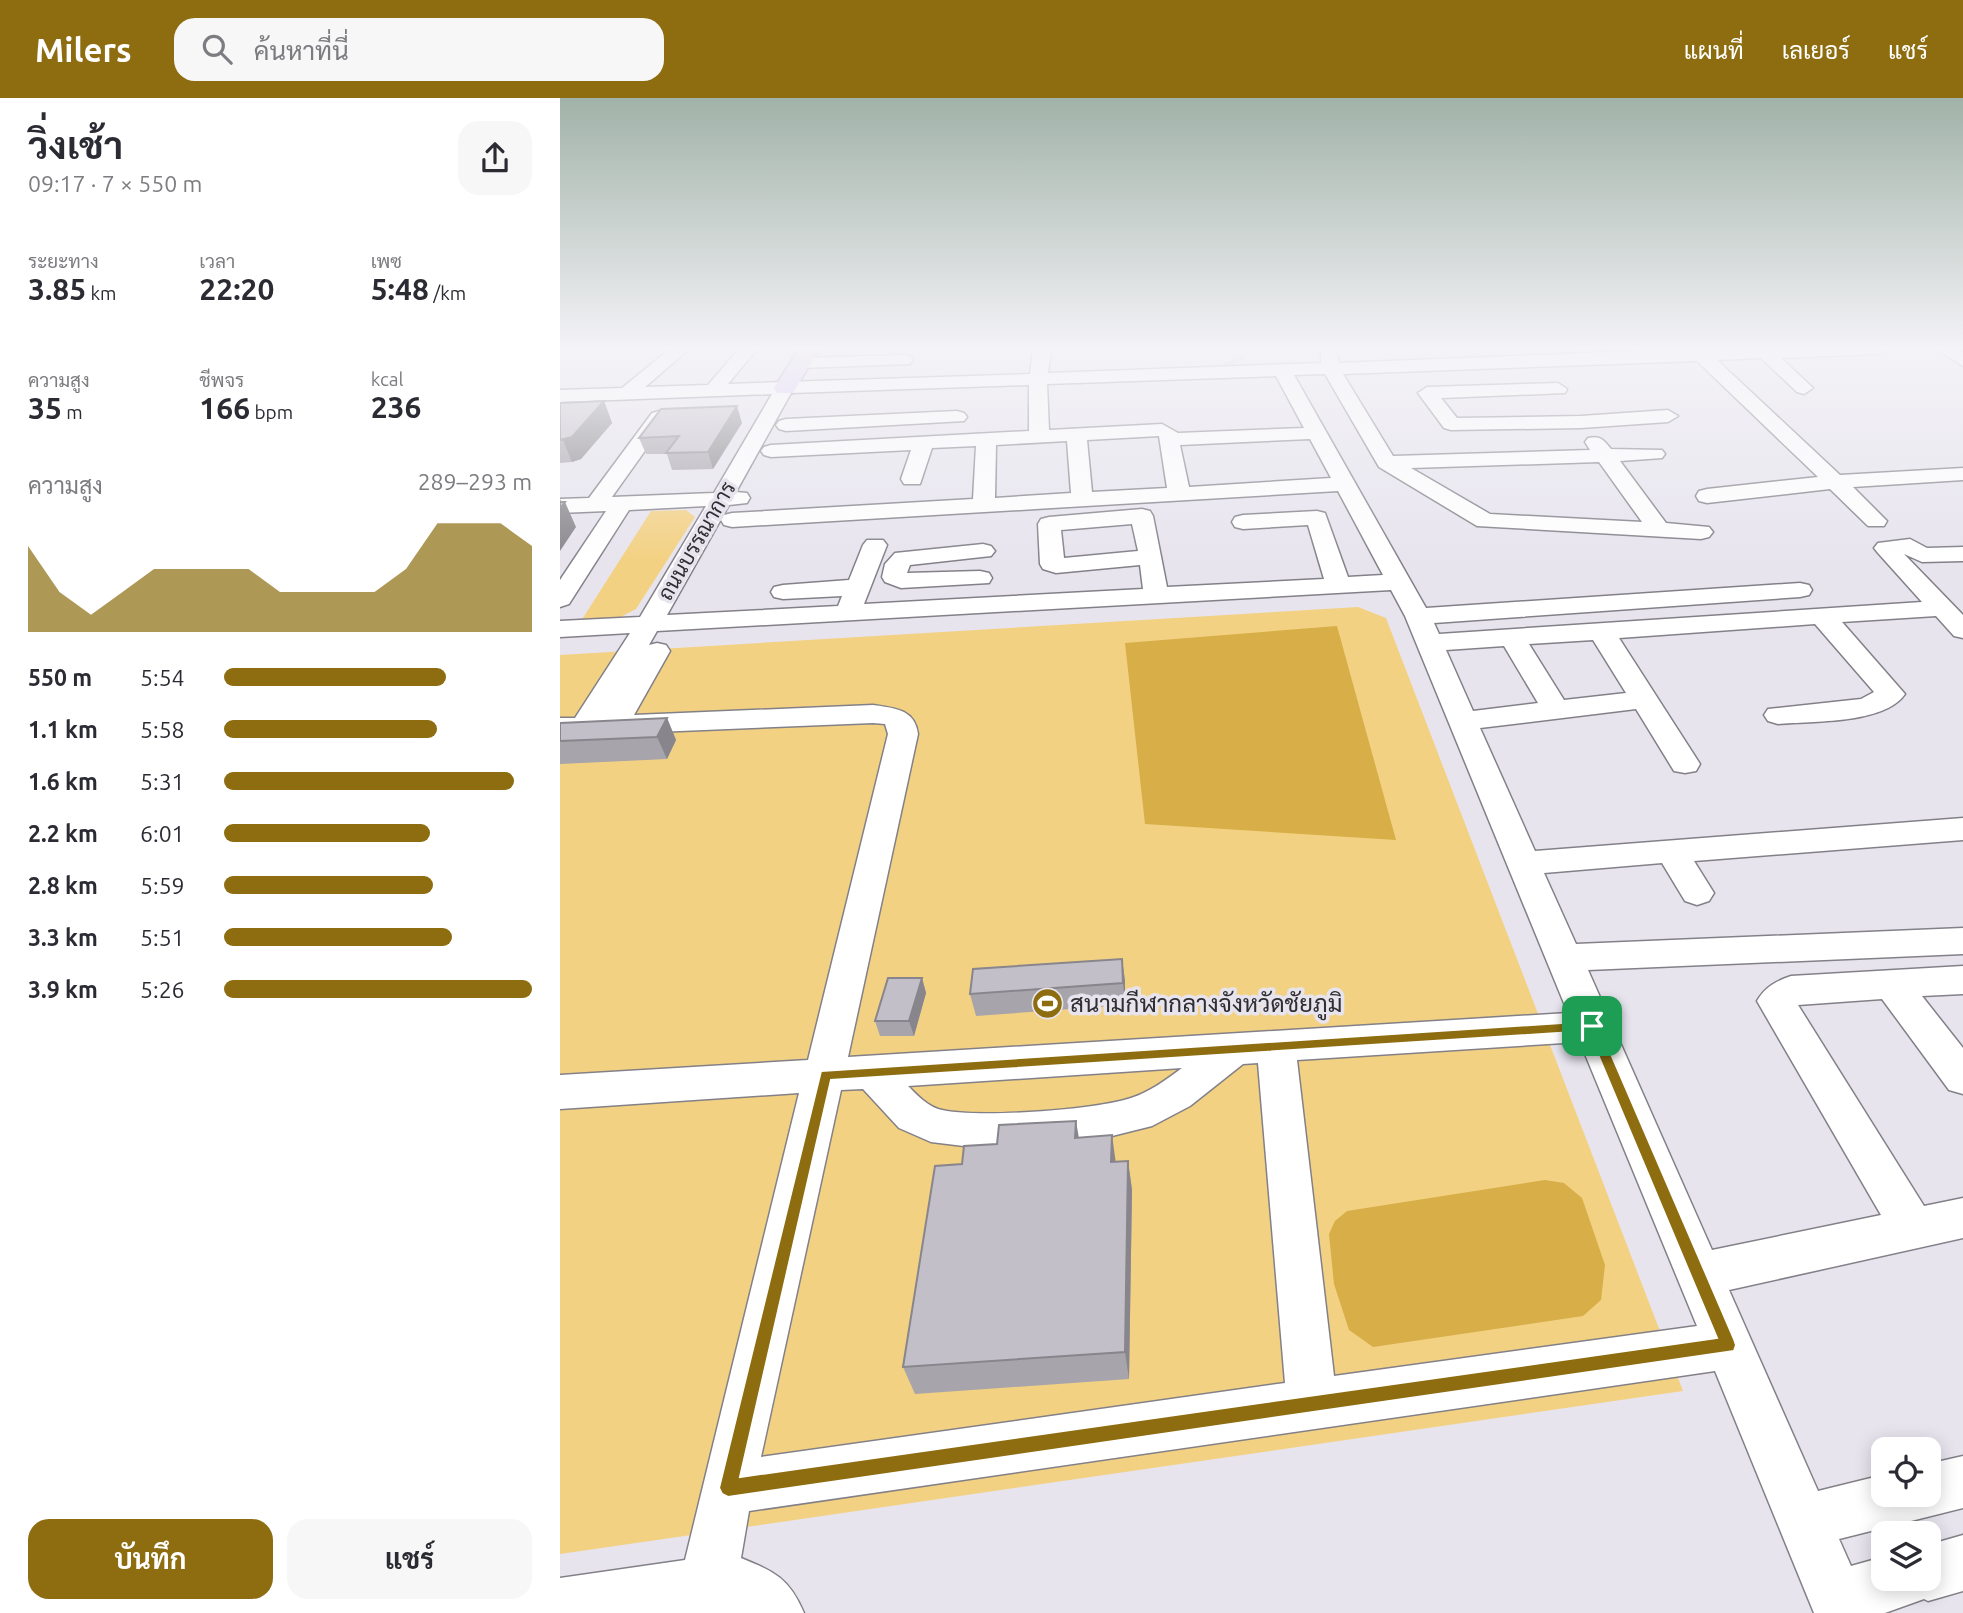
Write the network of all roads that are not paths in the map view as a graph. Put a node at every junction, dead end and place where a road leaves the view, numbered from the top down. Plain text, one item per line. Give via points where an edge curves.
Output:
1 (658, 420) edge
2 (775, 420) edge
3 (787, 420) edge
4 (899, 420) edge
5 (957, 420) edge
6 (1044, 420) edge
7 (1310, 420) edge
8 (1362, 420) edge
9 (1448, 420) edge
10 (1614, 420) edge
11 (1769, 420) edge
12 (1581, 422) junction
13 (786, 425) junction
14 (1076, 433) junction
15 (1317, 433) junction
16 (1039, 436) junction
17 (1262, 436) junction
18 (986, 439) junction
19 (1168, 439) junction
20 (953, 440) junction
21 (924, 442) junction
22 (771, 451) junction
23 (1655, 454) dead end
24 (1604, 456) junction
25 (1386, 463) junction
26 (1963, 474) edge
27 (912, 479) dead end
28 (1835, 482) junction
29 (1345, 484) junction
30 (1278, 488) junction
31 (1179, 493) junction
32 (1707, 496) dead end
33 (745, 498) junction
34 (721, 499) junction
35 (1082, 499) junction
36 (622, 503) junction
37 (595, 505) junction
38 (560, 506) edge
39 (986, 511) junction
40 (732, 520) junction
41 (1876, 521) dead end
42 (1243, 522) dead end
43 (1659, 530) junction
44 (1701, 532) dead end
45 (875, 545) dead end
46 (983, 551) junction
47 (1963, 554) edge
48 (1151, 557) dead end
49 (980, 578) junction
50 (1399, 582) junction
51 (1338, 584) junction
52 (858, 587) junction
53 (1800, 590) dead end
54 (783, 592) dead end
55 (1156, 595) junction
56 (560, 599) edge
57 (977, 605) junction
58 (1940, 608) junction
59 (848, 612) junction
60 (1822, 616) junction
61 (662, 623) junction
62 (560, 629) edge
63 (1424, 629) junction
64 (1963, 630) edge
65 (1601, 631) junction
66 (1517, 646) dead end
67 (1644, 699) junction
68 (1556, 710) junction
69 (1778, 715) dead end
70 (1463, 721) junction
71 (586, 726) edge
72 (1685, 764) dead end
73 (1963, 829) edge
74 (1672, 852) junction
75 (1523, 863) junction
76 (1697, 893) dead end
77 (1963, 941) edge
78 (1563, 958) junction
79 (1963, 980) edge
80 (1892, 984) junction
81 (1592, 1026) junction
82 (1255, 1047) junction
83 (873, 1072) junction
84 (826, 1075) junction
85 (1963, 1078) edge
86 (560, 1092) edge
87 (1963, 1218) edge
88 (1913, 1229) junction
89 (1698, 1275) junction
90 (1728, 1345) junction
91 (1312, 1404) junction
92 (1963, 1482) edge
93 (728, 1488) junction
94 (1941, 1488) edge
95 (1871, 1505) edge
96 (1804, 1521) junction
97 (1963, 1563) edge
98 (1941, 1569) edge
99 (708, 1585) junction
100 (1876, 1591) edge
101 (560, 1606) edge
102 (1840, 1606) edge
103 (775, 1613) edge

1 - 37 street
2 - 34 street, ถนนบรรณาการ
3 - 13 street, ถนนบรรณาการ
4 - 13 street
5 - 20 street
6 - 16 street
7 - 15 street
8 - 25 street
9 - 12 street via 1451,424
10 - 12 street
11 - 28 street
12 - 24 street
13 - 22 street, ถนนบรรณาการ
14 - 16 street
14 - 19 street via 1163,430
14 - 35 street
15 - 17 street
15 - 29 street
16 - 18 street
17 - 19 street
17 - 30 street
18 - 20 street
18 - 39 street
19 - 31 street
20 - 21 street
21 - 22 street
21 - 27 street
22 - 33 street, ถนนบรรณาการ
23 - 24 street
24 - 25 street
24 - 43 street
25 - 43 street via 1485,521
26 - 28 street
28 - 32 street
28 - 41 street
29 - 30 street
29 - 50 street
30 - 31 street
31 - 35 street
33 - 34 street
33 - 40 street, ถนนบรรณาการ
34 - 36 street
34 - 61 street, ถนนบรรณาการ
35 - 39 street
36 - 37 street
36 - 56 street
37 - 38 street
39 - 40 street
39 - 46 street
40 - 61 street, ถนนบรรณาการ
42 - 51 street via 1317,518
43 - 44 street
45 - 52 street
46 - 49 street
46 - 49 street via 903,558 894,577 901,581
47 - 58 street via 1922,555 1910,546 1886,548
48 - 55 street
49 - 57 street
50 - 51 street
50 - 63 street
51 - 55 street
52 - 54 street
52 - 59 street
53 - 63 street
55 - 57 street
57 - 59 street
58 - 60 street
58 - 64 street
59 - 61 street
60 - 65 street
60 - 69 street via 1891,694 1867,707
61 - 62 street
61 - 71 street
63 - 65 street
63 - 70 street
65 - 67 street
66 - 68 street
67 - 68 street
67 - 72 street
68 - 70 street
70 - 75 street
71 - 84 street via 873,714 894,717 902,724
73 - 74 street
74 - 75 street
74 - 76 street
75 - 78 street
77 - 78 street
78 - 81 street
79 - 80 street
80 - 85 street
80 - 88 street via 1791,990 1776,1001
81 - 82 street
81 - 89 street
82 - 83 street
82 - 83 street via 1137,1115 960,1131 929,1125 897,1103
82 - 91 street
83 - 84 street
84 - 86 street
84 - 93 street
87 - 88 street
88 - 89 street
89 - 90 street
90 - 91 street
90 - 96 street
91 - 93 street
92 - 94 street
93 - 99 street
95 - 96 street
96 - 102 street
97 - 98 street
99 - 101 street
99 - 103 street via 734,1584 757,1593
100 - 102 street

